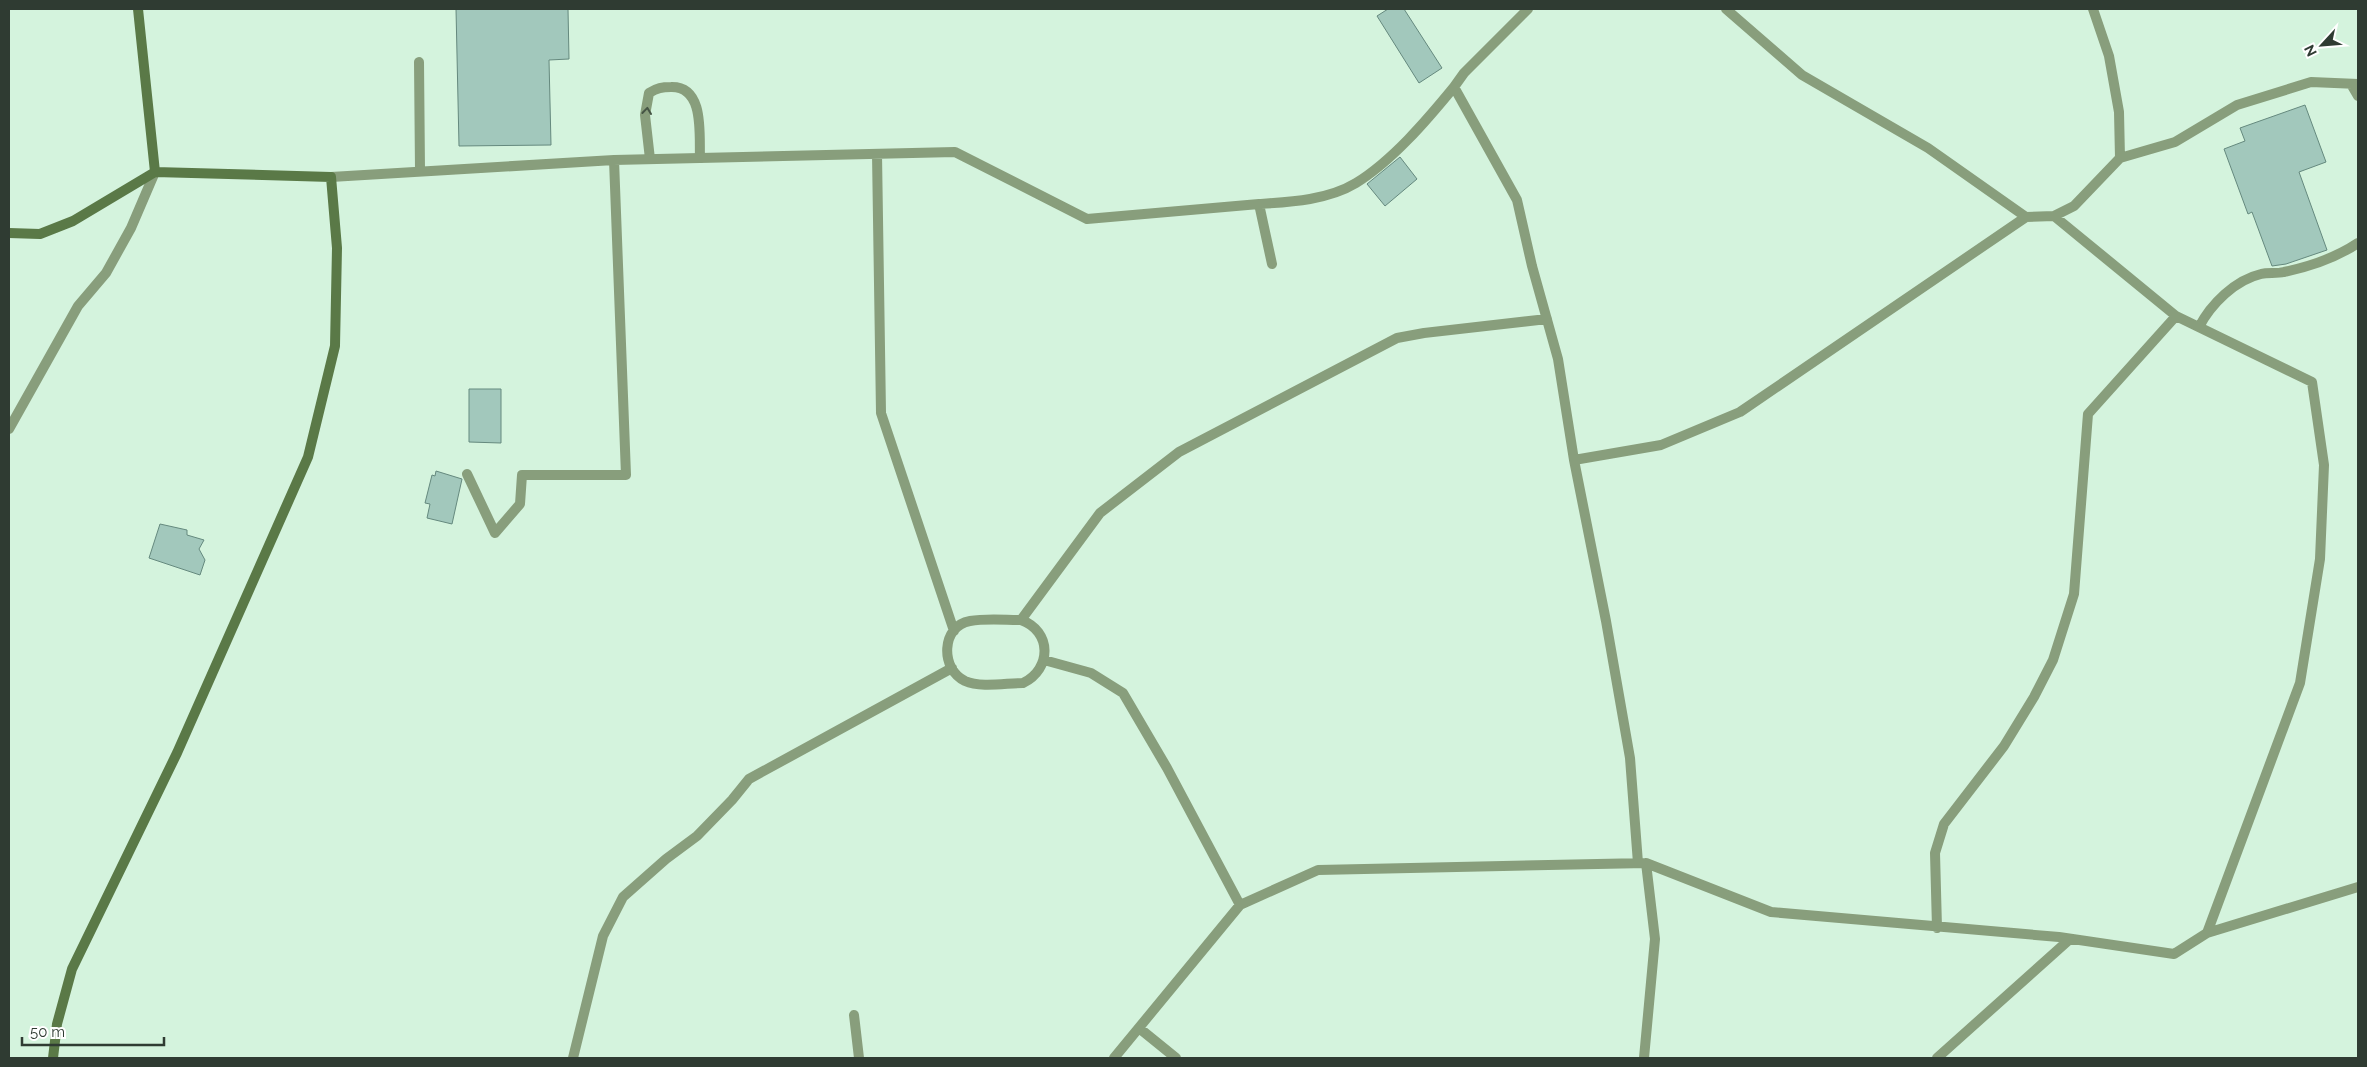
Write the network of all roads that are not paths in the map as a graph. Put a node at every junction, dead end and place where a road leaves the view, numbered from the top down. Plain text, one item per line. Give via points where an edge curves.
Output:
1 (138, 9) edge
2 (1528, 9) edge
3 (1726, 9) edge
4 (2093, 9) edge
5 (419, 62) dead end
6 (2355, 84) edge
7 (1454, 87) junction
8 (2358, 96) edge
9 (877, 154) junction
10 (700, 158) junction
11 (2120, 158) junction
12 (650, 159) junction
13 (614, 160) junction
14 (420, 170) junction
15 (155, 172) junction
16 (331, 177) junction
17 (1259, 204) junction
18 (2054, 216) junction
19 (2026, 217) junction
20 (9, 233) edge
21 (2358, 243) edge
22 (1272, 264) dead end
23 (2176, 316) junction
24 (1547, 319) junction
25 (2199, 327) junction
26 (9, 429) edge
27 (1574, 460) junction
28 (467, 474) dead end
29 (1021, 620) junction
30 (954, 631) junction
31 (1044, 660) junction
32 (952, 668) junction
33 (1642, 863) junction
34 (2358, 887) edge
35 (1240, 905) junction
36 (1937, 928) junction
37 (2207, 933) junction
38 (2070, 939) junction
39 (854, 1015) dead end
40 (1139, 1028) junction
41 (53, 1058) edge
42 (574, 1058) edge
43 (859, 1058) edge
44 (1114, 1058) edge
45 (1176, 1058) edge
46 (1644, 1058) edge
47 (1937, 1058) edge

1 - 15 street
2 - 7 street
3 - 19 street via 1802,75 1928,148
4 - 11 street via 2109,56 2119,112
5 - 14 street
6 - 8 street
6 - 11 street via 2311,82 2237,105 2175,142
7 - 17 street via 1399,148 1356,183 1298,202
7 - 24 street via 1517,200
9 - 10 street
9 - 17 street via 955,152 1087,219
9 - 30 street via 881,412
10 - 12 street
12 -> 10 street via 645,114 649,93 658,87 679,86 691,93 698,112
11 - 18 street via 2074,206
12 - 13 street
13 - 14 street
13 - 28 street via 626,475 522,475 520,504 495,533
14 - 16 street
15 - 16 street
15 - 20 street via 73,220 40,234
15 - 26 street via 131,228 106,273 78,306
16 - 41 street via 337,248 335,346 308,457 177,753 72,969 57,1024
17 - 22 street
18 - 19 street
18 - 23 street
19 - 27 street via 1740,412 1661,445
21 - 25 street via 2312,264 2259,274 2232,287 2205,315
23 - 25 street
23 - 36 street via 2088,414 2074,594 2053,660 2034,697 2004,746 1944,824 1935,853
24 - 27 street via 1558,359
24 - 29 street via 1397,338 1179,452 1100,513
25 - 37 street via 2312,382 2324,465 2320,559 2300,683
27 - 33 street via 1630,758
29 - 30 street via 970,621
29 - 31 street via 1041,635 1045,647
30 - 32 street via 947,650
31 - 32 street via 1038,672 1023,683 973,683 961,678
31 - 35 street via 1091,673 1123,693
32 - 42 street via 749,779 697,836 623,897 603,936
33 - 35 street via 1318,870
33 - 36 street via 1771,912
33 - 46 street via 1655,939
34 - 37 street
35 - 40 street
36 - 38 street
37 - 38 street via 2174,954
38 - 47 street
39 - 43 street
40 - 44 street
40 - 45 street

